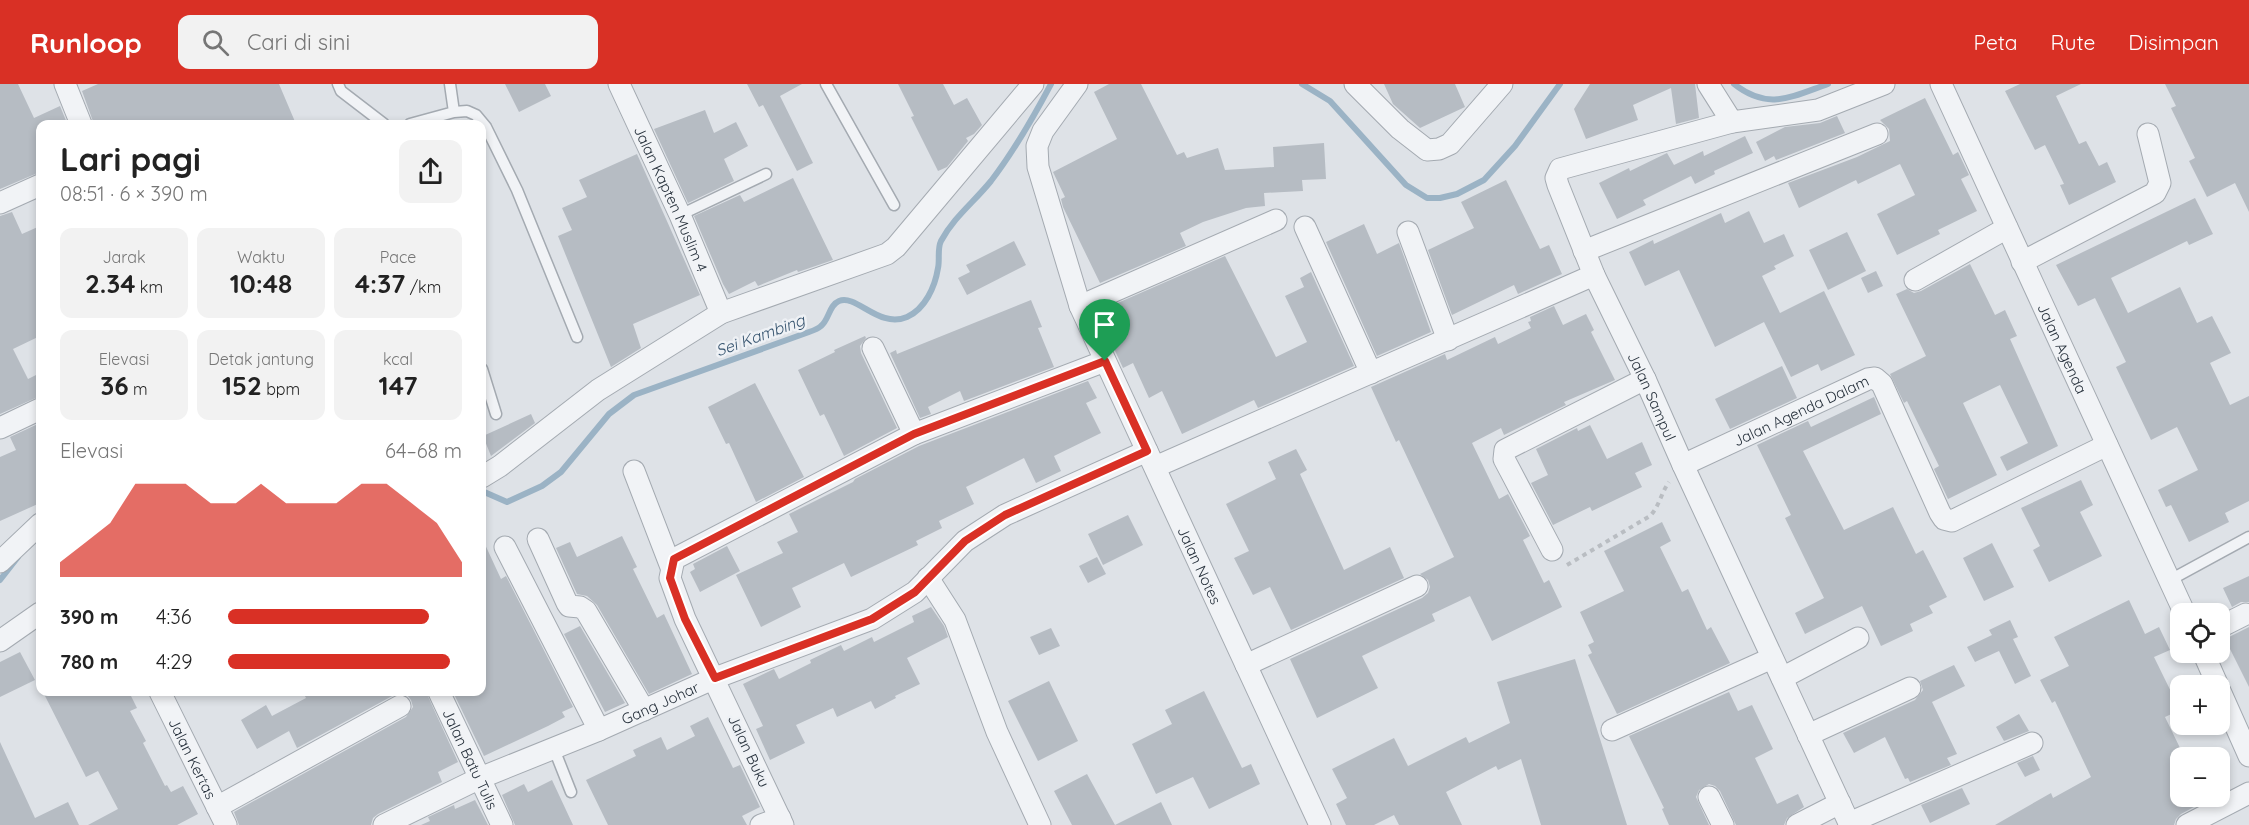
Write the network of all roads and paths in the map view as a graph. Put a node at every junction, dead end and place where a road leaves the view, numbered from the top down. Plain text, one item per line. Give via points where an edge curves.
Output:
1 (66, 84) edge
2 (338, 84) edge
3 (450, 84) edge
4 (619, 84) edge
5 (825, 84) edge
6 (1033, 84) edge
7 (1077, 84) edge
8 (1355, 84) edge
9 (1503, 84) edge
10 (1708, 84) edge
11 (1884, 84) edge
12 (1941, 84) edge
13 (454, 112) junction
14 (80, 120) edge
15 (379, 120) edge
16 (425, 120) edge
17 (480, 120) edge
18 (1732, 122) junction
19 (486, 127) edge
20 (1876, 134) dead end
21 (2148, 134) dead end
22 (766, 174) dead end
23 (36, 187) edge
24 (0, 203) edge
25 (894, 205) dead end
26 (680, 215) junction
27 (1276, 220) dead end
28 (1305, 227) dead end
29 (2007, 228) junction
30 (1408, 232) dead end
31 (1584, 251) junction
32 (2022, 262) junction
33 (1594, 275) junction
34 (1915, 280) dead end
35 (1080, 306) junction
36 (721, 313) junction
37 (577, 337) dead end
38 (1448, 340) junction
39 (873, 348) dead end
40 (1105, 361) junction
41 (1371, 373) junction
42 (1645, 380) junction
43 (486, 382) edge
44 (36, 411) edge
45 (496, 414) dead end
46 (0, 428) edge
47 (914, 434) junction
48 (2107, 445) junction
49 (1151, 459) junction
50 (1683, 465) junction
51 (634, 471) dead end
52 (486, 475) edge
53 (36, 528) edge
54 (2249, 537) edge
55 (538, 539) dead end
56 (505, 547) dead end
57 (1552, 550) joint
58 (0, 562) edge
59 (671, 567) junction
60 (928, 578) junction
61 (2170, 580) junction
62 (1418, 586) dead end
63 (2181, 603) edge
64 (2246, 614) dead end
65 (36, 616) edge
66 (2230, 622) edge
67 (1858, 638) dead end
68 (0, 641) edge
69 (1772, 658) junction
70 (1246, 665) junction
71 (715, 678) junction
72 (1782, 678) junction
73 (1910, 688) dead end
74 (162, 696) edge
75 (441, 696) edge
76 (400, 706) dead end
77 (2230, 708) edge
78 (644, 710) junction
79 (599, 730) junction
80 (1612, 730) dead end
81 (2245, 734) edge
82 (1808, 735) junction
83 (2032, 743) dead end
84 (554, 749) junction
85 (2249, 756) edge
86 (480, 778) junction
87 (571, 792) dead end
88 (2249, 793) edge
89 (1709, 797) dead end
90 (1840, 803) junction
91 (222, 816) edge
92 (775, 823) edge
93 (1850, 824) edge
94 (384, 825) edge
95 (502, 825) edge
96 (1040, 825) edge
97 (1320, 825) edge
98 (1723, 825) edge
99 (1797, 825) edge
100 (2187, 825) edge

1 - 14 street
2 - 15 lane via 341,91
3 - 13 lane
4 - 26 street, Jalan Kapten Muslim 4
5 - 25 lane
6 - 36 street via 887,254
7 - 35 street, Jalan Notes via 1044,130 1038,146 1038,167
8 - 9 street via 1427,150 1450,144
10 - 18 street
11 - 18 street via 1818,110
12 - 29 street, Jalan Agenda
13 - 16 lane
13 - 17 lane via 467,111
18 - 31 street, Jalan Sampul via 1560,169 1558,185
19 - 37 lane via 517,190
20 - 31 street
21 - 32 street via 2160,183 2155,193
22 - 26 lane
23 - 24 street
26 - 36 street, Jalan Kapten Muslim 4
27 - 35 street
28 - 41 street
29 - 32 street, Jalan Agenda
29 - 34 street
30 - 38 street
31 - 33 street, Jalan Sampul
32 - 48 street, Jalan Agenda
33 - 38 street, Gang Johar
33 - 42 street, Jalan Sampul
35 - 40 street, Jalan Notes
36 - 52 street via 598,390
38 - 41 street, Gang Johar
39 - 47 street
40 - 47 street
40 - 49 street, Jalan Notes
41 - 49 street, Gang Johar
42 - 50 street, Jalan Sampul
42 - 57 street via 1505,450 1504,459
43 - 45 lane
44 - 46 street
47 - 59 street via 680,554
48 - 50 street, Jalan Agenda Dalam via 1948,521 1940,513 1882,384 1875,378
48 - 61 street, Jalan Agenda
49 - 60 street, Gang Johar via 1005,515 965,541
49 - 70 street, Jalan Notes
50 - 57 path via 1661,492 1650,516 1569,565 1561,563
50 - 69 street, Jalan Sampul
51 - 59 street, Jalan Buku
53 - 58 street
54 - 61 lane
55 - 78 street via 567,603 586,611
56 - 79 street
59 - 71 street, Jalan Buku via 670,578 685,619
60 - 71 street, Gang Johar via 915,592 872,619
60 - 96 street via 956,620 997,732
61 - 63 street, Jalan Agenda
62 - 70 street
64 - 66 street
65 - 68 street
67 - 72 street
69 - 72 street, Jalan Sampul
69 - 80 street
70 - 97 street, Jalan Notes
71 - 78 street, Gang Johar
71 - 92 street, Jalan Buku
72 - 82 street, Jalan Sampul
73 - 82 street
74 - 91 street, Jalan Kertas
75 - 86 street, Jalan Batu Tulis
76 - 91 street
77 - 81 street
78 - 79 street, Gang Johar
79 - 84 street, Gang Johar
81 - 85 street
82 - 90 street, Jalan Sampul
83 - 93 street
84 - 86 street, Gang Johar
84 - 87 lane
86 - 94 street, Gang Johar
86 - 95 street, Jalan Batu Tulis
88 - 100 street
89 - 98 street
90 - 93 street, Jalan Sampul
90 - 99 street

